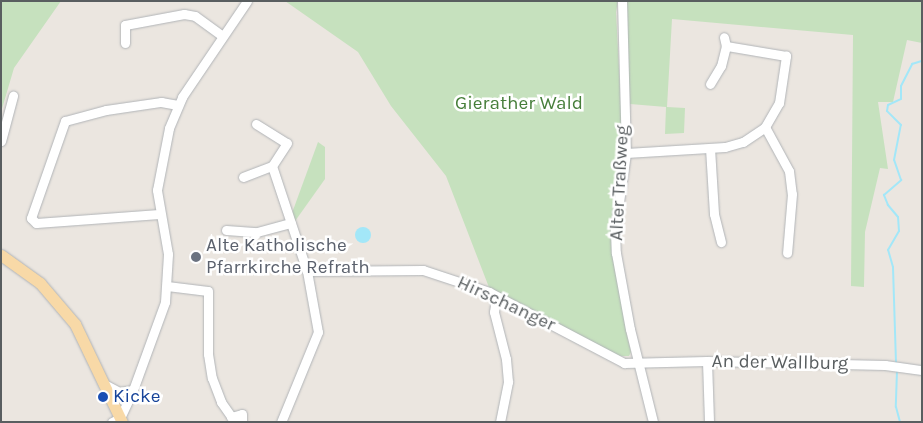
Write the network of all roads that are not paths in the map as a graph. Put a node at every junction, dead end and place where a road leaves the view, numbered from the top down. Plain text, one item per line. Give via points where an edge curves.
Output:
1 (246, 1) edge
2 (622, 1) edge
3 (223, 36) junction
4 (125, 43) dead end
5 (710, 84) dead end
6 (13, 96) dead end
7 (178, 105) junction
8 (256, 124) dead end
9 (765, 127) junction
10 (1, 141) edge
11 (710, 148) junction
12 (626, 153) junction
13 (272, 166) junction
14 (244, 177) dead end
15 (159, 214) junction
16 (291, 223) junction
17 (226, 230) dead end
18 (721, 242) dead end
19 (787, 253) dead end
20 (1, 255) edge
21 (307, 271) junction
22 (167, 286) junction
23 (496, 299) junction
24 (707, 361) junction
25 (639, 363) junction
26 (922, 370) edge
27 (106, 385) junction
28 (133, 390) junction
29 (241, 420) edge
30 (118, 421) edge
31 (281, 422) edge
32 (500, 422) edge
33 (653, 422) edge
34 (709, 422) edge

1 - 3 street
2 - 12 street, Alter Traßweg
3 - 4 street via 195,16 184,14 125,25
3 - 7 street
5 - 9 street via 721,66 725,42 786,56 779,103
6 - 10 street
7 - 15 street via 158,174
7 - 15 street via 161,102 65,120 31,218 36,223
8 - 13 street via 287,143
9 - 11 street via 743,142
9 - 19 street via 789,171 792,194
11 - 12 street
11 - 18 street via 714,214
12 - 25 street, Alter Traßweg via 616,237 626,309
13 - 14 street
13 - 16 street
15 - 22 street via 168,254
16 - 17 street via 257,232
16 - 21 street
20 - 27 main road via 40,283 75,324
21 - 23 street, Hirschanger via 423,270 480,289
21 - 31 street via 318,332
22 - 28 street via 160,322
22 - 29 street via 208,291 208,354 212,378
23 - 25 street, Hirschanger via 624,363
23 - 32 street via 494,312 506,359 508,382
24 - 25 street, An der Wallburg
24 - 26 street, An der Wallburg via 888,366
24 - 34 street
25 - 33 street, Alter Traßweg
27 - 28 street via 119,392
27 - 30 main road
28 - 30 street

